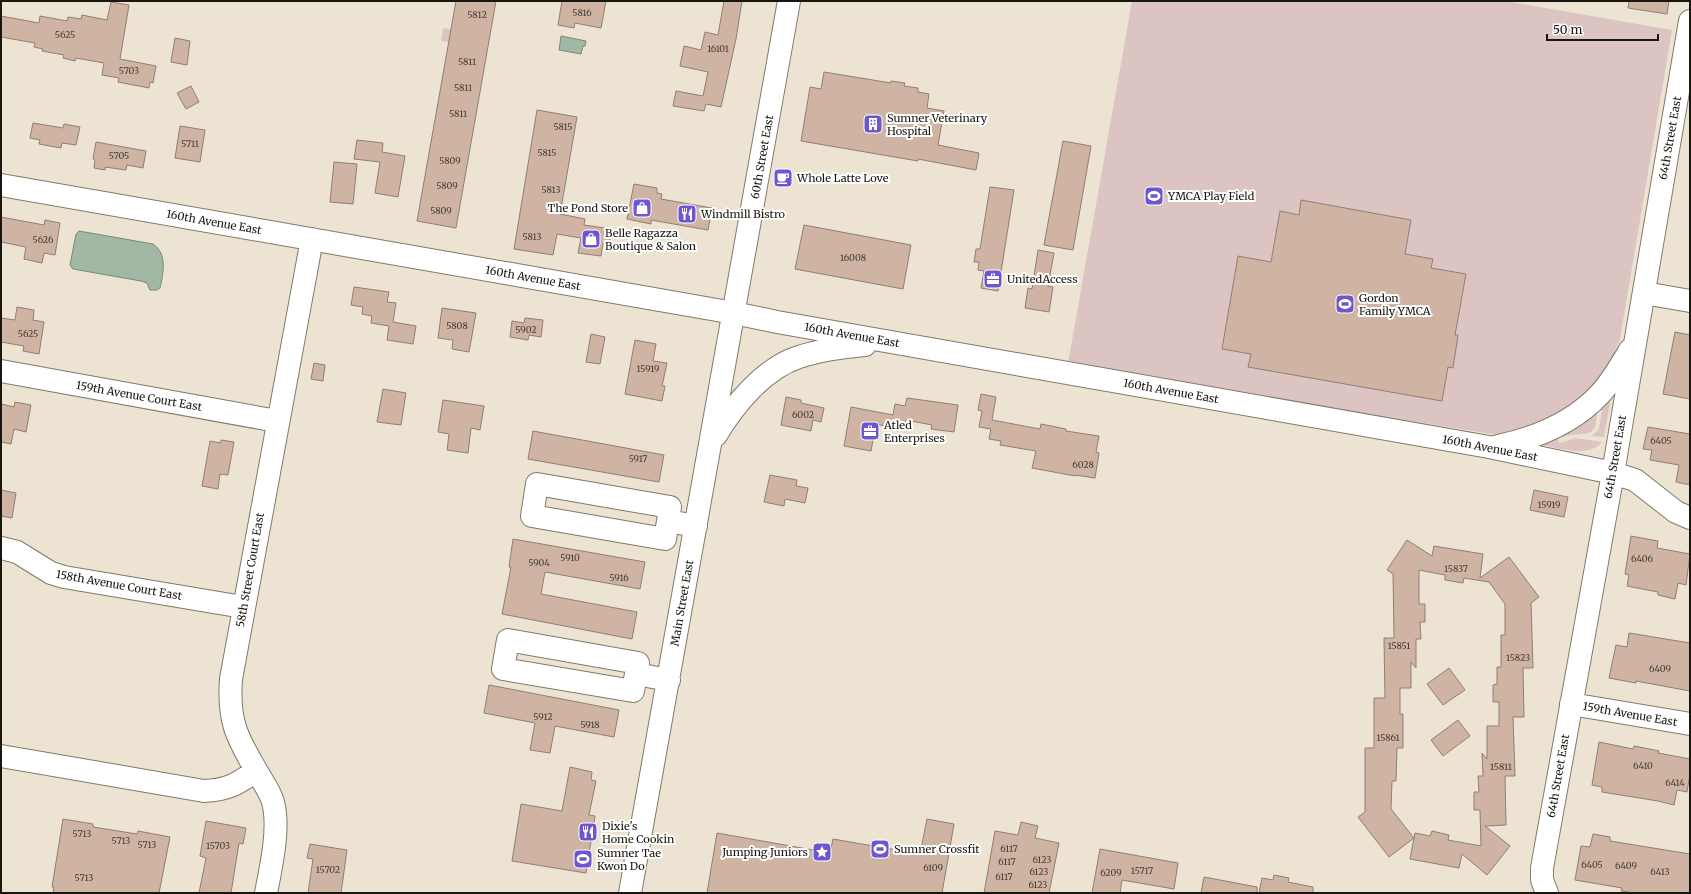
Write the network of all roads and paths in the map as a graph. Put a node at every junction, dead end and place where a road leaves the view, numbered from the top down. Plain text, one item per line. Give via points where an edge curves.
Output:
1 (789, 1) edge
2 (1690, 21) edge
3 (1685, 82) edge
4 (1, 185) edge
5 (312, 239) junction
6 (1644, 293) junction
7 (1690, 302) edge
8 (734, 313) junction
9 (1636, 341) junction
10 (889, 342) junction
11 (1, 371) edge
12 (278, 421) junction
13 (711, 445) junction
14 (1489, 448) junction
15 (1613, 473) junction
16 (1690, 518) edge
17 (668, 521) junction
18 (696, 526) junction
19 (1, 548) edge
20 (244, 607) junction
21 (636, 674) junction
22 (668, 680) junction
23 (1571, 704) junction
24 (1690, 724) edge
25 (1, 756) edge
26 (256, 771) junction
27 (1547, 892) edge
28 (266, 893) edge
29 (630, 893) edge

1 - 8 street, 60th Street East
2 - 3 street, 64th Street East
3 - 6 street, 64th Street East
4 - 5 street, 160th Avenue East
5 - 8 street, 160th Avenue East
5 - 12 street, 58th Street Court East
6 - 7 street
6 - 9 street, 64th Street East
8 - 10 street, 160th Avenue East
8 - 13 street, Main Street East
9 - 14 street via 1600,394 1586,407 1548,431 1522,441
9 - 15 street, 64th Street East
10 - 13 street via 830,349 797,357 777,368 744,396 727,417
10 - 14 street, 160th Avenue East
11 - 12 street, 159th Avenue Court East
12 - 20 street, 58th Street Court East
13 - 18 street, Main Street East
14 - 15 street, 160th Avenue East
15 - 16 street, 160th Avenue East via 1635,480 1676,512
15 - 23 street, 64th Street East
17 - 17 street via 670,507 538,484 532,516 665,539
17 - 18 street
18 - 22 street, Main Street East
19 - 20 street, 158th Avenue Court East via 16,552 51,573 64,577
20 - 26 street, 58th Street Court East via 231,679 230,710 233,725
21 - 21 street via 638,663 508,640 503,669 633,691
21 - 22 street
22 - 29 street, Main Street East
23 - 24 street, 159th Avenue East
23 - 27 street, 64th Street East via 1542,868 1542,880
25 - 26 street via 204,790 232,786
26 - 28 street, 58th Street Court East via 270,794 275,816 274,851

